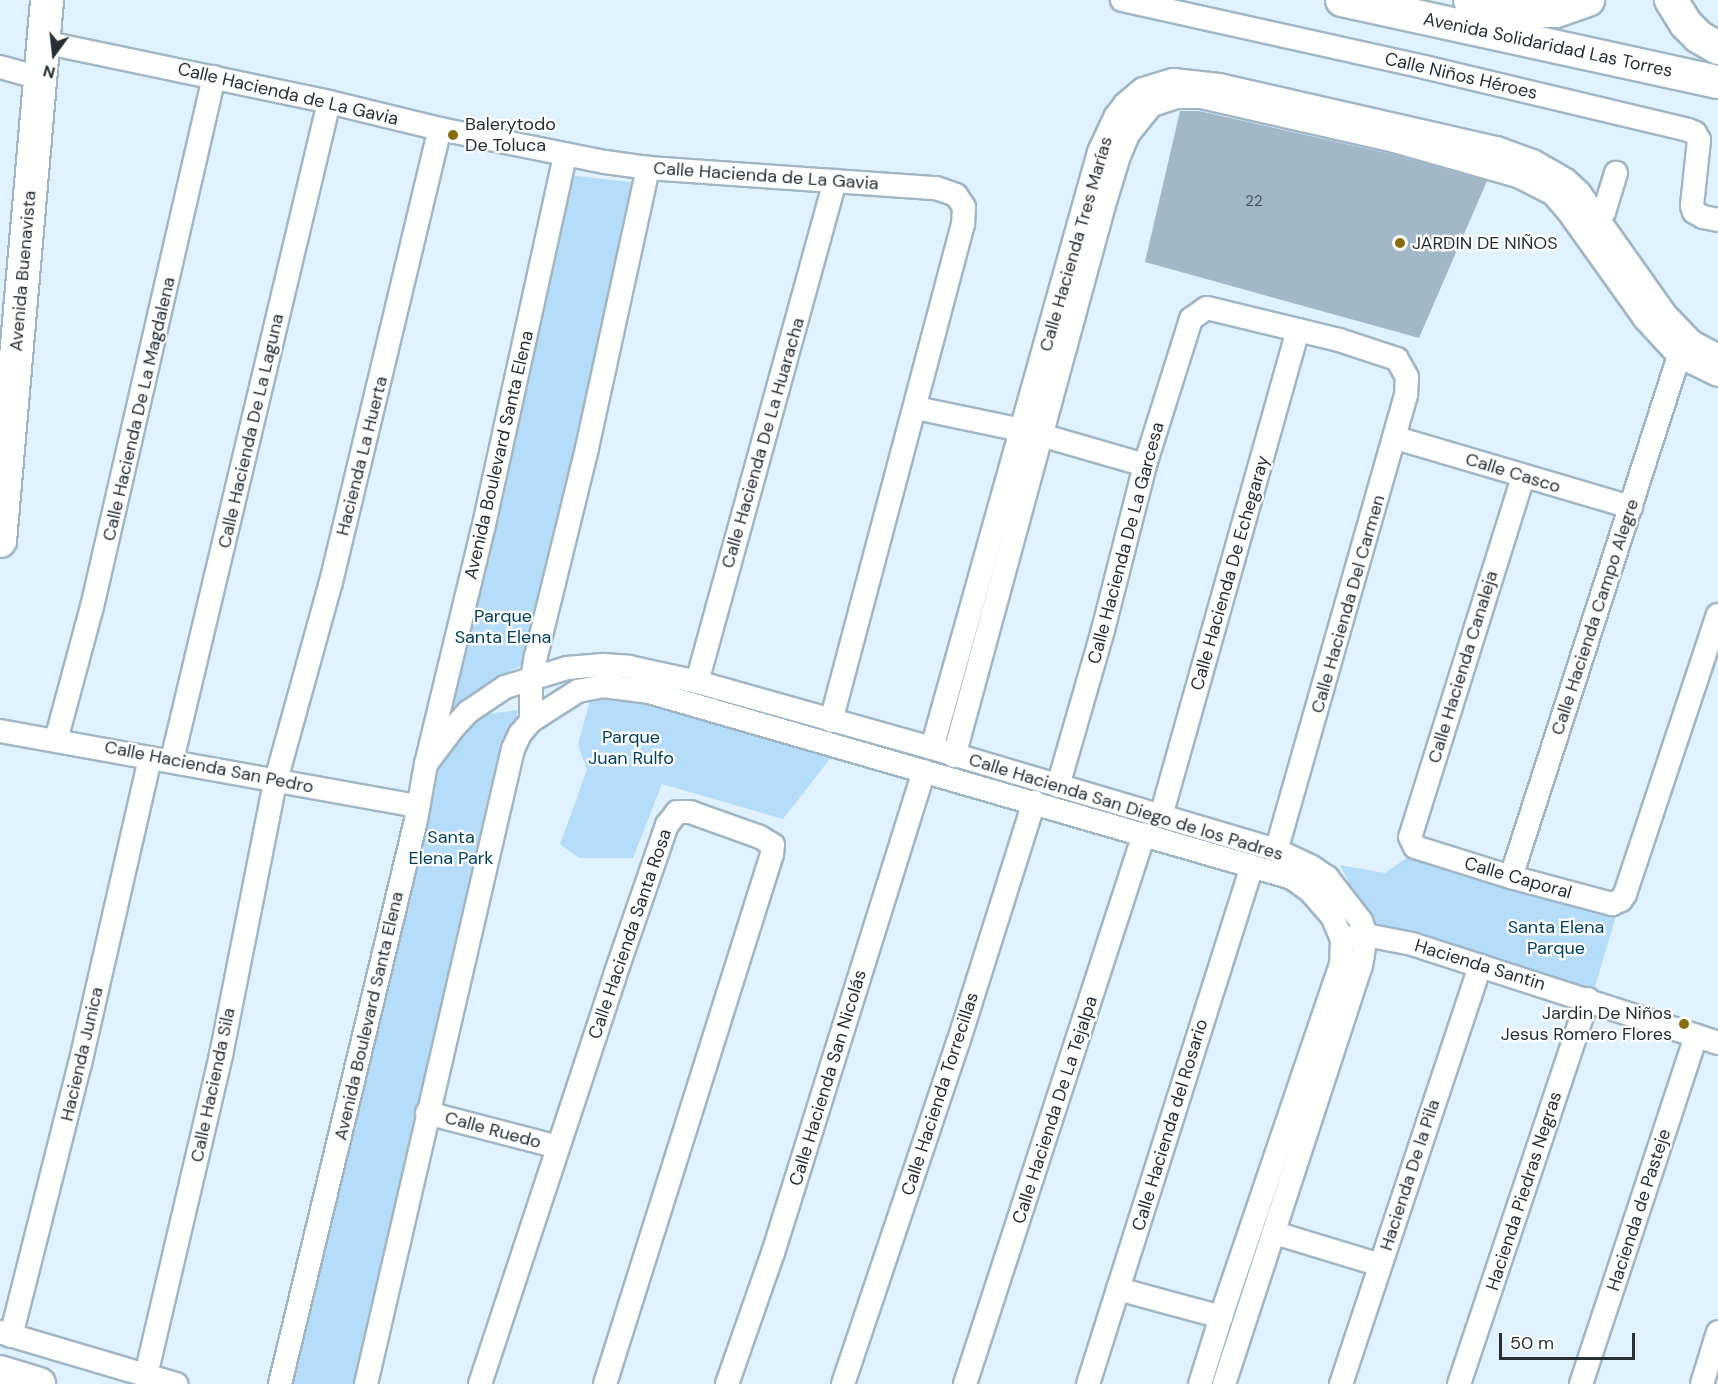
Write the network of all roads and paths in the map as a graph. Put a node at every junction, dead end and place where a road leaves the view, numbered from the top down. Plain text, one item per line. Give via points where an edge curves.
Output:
1 (47, 0) edge
2 (1122, 0) edge
3 (1342, 0) edge
4 (1470, 0) edge
5 (1588, 0) edge
6 (1671, 0) edge
7 (43, 42) junction
8 (1718, 48) edge
9 (0, 67) edge
10 (214, 77) junction
11 (40, 78) junction
12 (1718, 82) edge
13 (329, 102) junction
14 (440, 129) junction
15 (565, 155) junction
16 (648, 168) junction
17 (1616, 173) dead end
18 (835, 181) junction
19 (1718, 220) edge
20 (1593, 227) junction
21 (1298, 330) junction
22 (1679, 356) junction
23 (1718, 356) edge
24 (8, 365) edge
25 (1718, 375) edge
26 (916, 408) junction
27 (1031, 433) junction
28 (1396, 438) junction
29 (1145, 465) junction
30 (1523, 477) junction
31 (1631, 507) junction
32 (1003, 537) junction
33 (0, 541) edge
34 (1718, 615) edge
35 (532, 678) junction
36 (697, 682) junction
37 (776, 705) junction
38 (531, 721) junction
39 (831, 721) junction
40 (771, 728) junction
41 (0, 731) edge
42 (56, 740) junction
43 (0, 746) edge
44 (932, 748) junction
45 (954, 756) junction
46 (172, 760) junction
47 (426, 764) junction
48 (147, 771) junction
49 (924, 771) junction
50 (221, 776) junction
51 (274, 786) junction
52 (1058, 786) junction
53 (1034, 802) junction
54 (417, 813) junction
55 (1110, 813) junction
56 (1161, 816) junction
57 (1144, 834) junction
58 (1276, 850) junction
59 (1423, 850) joint
60 (1252, 866) junction
61 (1511, 877) junction
62 (1366, 935) junction
63 (1342, 939) junction
64 (1480, 965) junction
65 (1588, 999) junction
66 (1696, 1036) junction
67 (1718, 1043) edge
68 (427, 1113) junction
69 (1282, 1140) junction
70 (1304, 1145) junction
71 (558, 1147) junction
72 (1275, 1233) junction
73 (1380, 1265) junction
74 (1118, 1289) junction
75 (1221, 1317) junction
76 (1718, 1332) edge
77 (5, 1334) edge
78 (0, 1372) edge
79 (146, 1375) junction
80 (39, 1384) edge
81 (176, 1384) edge
82 (280, 1384) edge
83 (366, 1384) edge
84 (480, 1384) edge
85 (605, 1384) edge
86 (728, 1384) edge
87 (843, 1384) edge
88 (965, 1384) edge
89 (1088, 1384) edge
90 (1200, 1384) edge
91 (1224, 1384) edge
92 (1341, 1384) edge
93 (1459, 1384) edge
94 (1581, 1384) edge
95 (1701, 1384) edge

1 - 7 main road, Avenida Buenavista
2 - 19 street, Calle Niños Héroes via 1688,130 1695,133 1699,149 1694,212
3 - 12 main road, Avenida Solidaridad Las Torres
4 - 5 main road via 1529,11 1556,11
6 - 8 main road via 1686,24
7 - 10 street, Calle Hacienda de La Gavia
7 - 11 main road, Avenida Buenavista
9 - 11 street
10 - 13 street, Calle Hacienda de La Gavia
10 - 42 street, Calle Hacienda De La Magdalena via 92,607
11 - 24 main road, Avenida Buenavista
13 - 14 street, Calle Hacienda de La Gavia
13 - 46 street, Calle Hacienda De La Laguna
14 - 15 street, Calle Hacienda de La Gavia
14 - 51 street, Hacienda La Huerta via 331,582
15 - 16 street, Calle Hacienda de La Gavia
15 - 47 street, Avenida Boulevard Santa Elena via 488,506
16 - 18 street, Calle Hacienda de La Gavia
16 - 35 street
17 - 20 street
18 - 26 street, Calle Hacienda de La Gavia via 936,188 956,195 964,207
18 - 36 street, Calle Hacienda De La Huaracha
20 - 22 street, Calle Hacienda Tres Marías via 1645,319
20 - 23 street, Calle Hacienda Tres Marías via 1692,342
20 - 27 street, Calle Hacienda Tres Marías via 1553,194 1491,167 1201,97 1147,97 1119,156
21 - 28 street, Calle Hacienda Del Carmen via 1396,359 1407,377
21 - 29 street, Calle Hacienda De La Garcesa via 1207,308 1191,319
21 - 56 street, Calle Hacienda De Echegaray
22 - 25 street, Calle Hacienda Tres Marías
22 - 31 street, Calle Hacienda Campo Alegre
24 - 33 main road, Avenida Buenavista
26 - 27 street
26 - 39 street, Calle Hacienda de La Gavia
27 - 29 street
27 - 32 street, Calle Hacienda Tres Marías
28 - 30 street, Calle Casco
28 - 58 street, Calle Hacienda Del Carmen
29 - 52 street, Calle Hacienda De La Garcesa
30 - 31 street, Calle Casco
30 - 59 street, Calle Hacienda Canaleja via 1410,837 1415,847
31 - 61 street, Calle Hacienda Campo Alegre
32 - 44 street, Calle Hacienda Tres Marías
32 - 45 street, Calle Hacienda Tres Marías
34 - 61 street, Calle Caporal via 1621,900 1612,904
35 - 36 street, Calle Hacienda San Diego de los Padres via 567,668 603,665
35 - 38 street
35 - 47 street, Calle Hacienda San Diego de los Padres via 505,687 468,712
36 - 37 street, Calle Hacienda San Diego de los Padres
37 - 39 street, Calle Hacienda San Diego de los Padres
37 - 40 street
38 - 40 street, Calle Hacienda San Diego de los Padres via 578,691 603,686 649,692
38 - 68 street via 513,749
39 - 44 street, Calle Hacienda San Diego de los Padres
40 - 49 street, Calle Hacienda San Diego de los Padres
41 - 42 street, Calle Hacienda San Pedro
42 - 46 street, Calle Hacienda San Pedro
43 - 48 street, Calle Hacienda San Pedro
44 - 45 street, Calle Hacienda San Diego de los Padres
45 - 52 street, Calle Hacienda San Diego de los Padres
46 - 50 street, Calle Hacienda San Pedro
47 - 54 street, Avenida Boulevard Santa Elena
48 - 50 street, Calle Hacienda San Pedro
48 - 77 street, Hacienda Junica via 80,1064
49 - 53 street, Calle Hacienda San Diego de los Padres
49 - 86 street, Calle Hacienda San Nicolás
50 - 51 street, Calle Hacienda San Pedro
51 - 54 street, Calle Hacienda San Pedro
51 - 79 street, Calle Hacienda Sila via 221,1055
52 - 55 street, Calle Hacienda San Diego de los Padres
53 - 55 street, Calle Hacienda San Diego de los Padres
53 - 87 street, Calle Hacienda Torrecillas
54 - 82 street, Avenida Boulevard Santa Elena
55 - 56 street, Calle Hacienda San Diego de los Padres
55 - 57 street, Calle Hacienda San Diego de los Padres
56 - 58 street, Calle Hacienda San Diego de los Padres
57 - 60 street, Calle Hacienda San Diego de los Padres
57 - 88 street, Calle Hacienda De La Tejalpa
58 - 62 street, Calle Hacienda San Diego de los Padres via 1327,877 1349,903
59 - 61 street, Calle Caporal
60 - 63 street, Calle Hacienda San Diego de los Padres via 1292,878 1310,891 1332,916
60 - 74 street, Calle Hacienda del Rosario
62 - 63 street, Hacienda Santin
62 - 64 street, Hacienda Santin via 1412,944
62 - 70 street via 1361,965
63 - 69 street via 1341,964
64 - 65 street, Hacienda Santin
64 - 73 street, Hacienda De la Pila
65 - 66 street, Hacienda Santin
65 - 93 street, Hacienda Piedras Negras
66 - 67 street, Hacienda Santin
66 - 94 street, Hacienda de Pasteje
68 - 71 street, Calle Ruedo
68 - 83 street
69 - 70 street
69 - 75 street
70 - 72 street
71 - 84 street, Calle Hacienda Santa Rosa
71 - 85 street, Calle Hacienda Santa Rosa via 673,816 690,812 768,840 773,850 769,866
72 - 73 street
72 - 91 street
73 - 92 street, Hacienda De la Pila
74 - 75 street
74 - 89 street, Calle Hacienda del Rosario
75 - 90 street
76 - 95 street
77 - 79 street
78 - 80 main road
79 - 81 street

